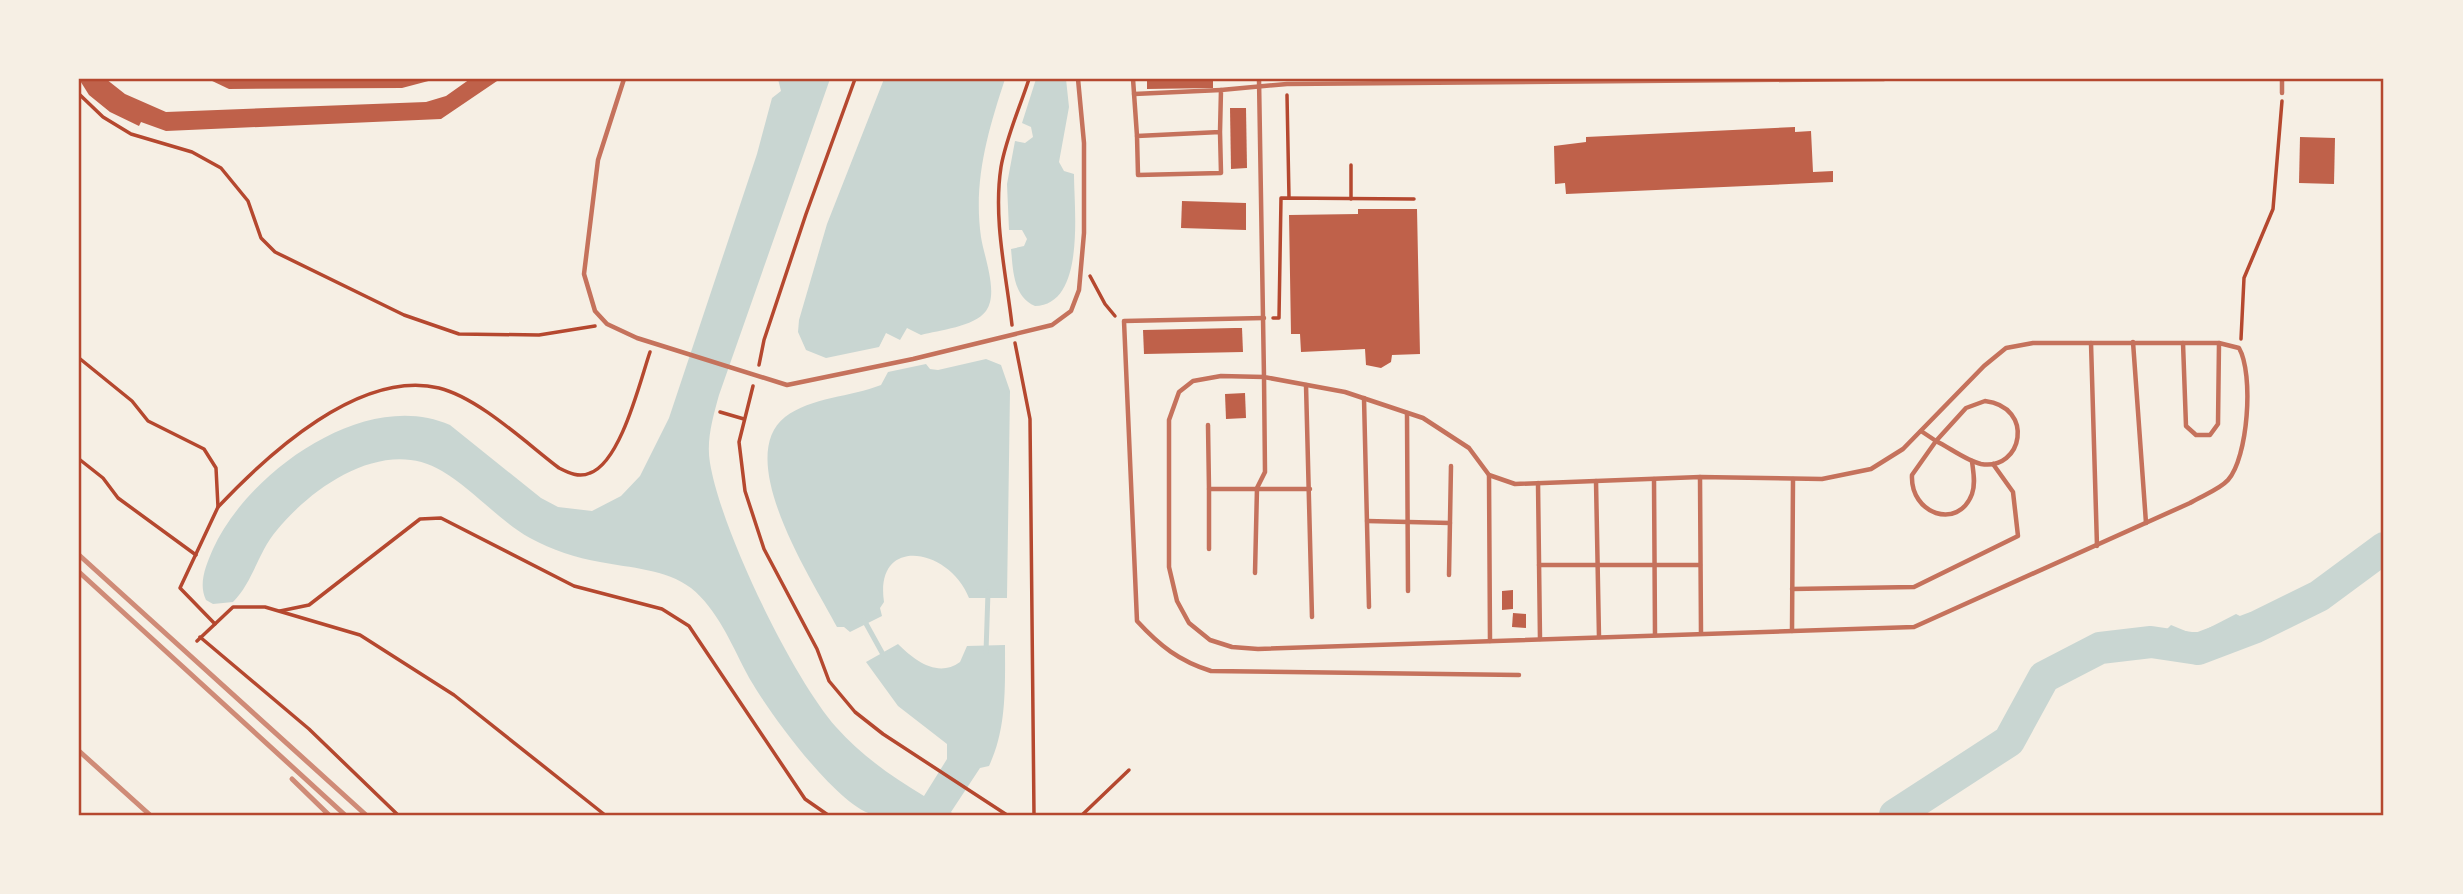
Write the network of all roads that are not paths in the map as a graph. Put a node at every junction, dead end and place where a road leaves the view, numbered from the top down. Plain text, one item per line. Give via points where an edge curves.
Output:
1 (624, 79) edge
2 (1078, 79) edge
3 (1133, 79) edge
4 (1259, 79) edge
5 (1884, 79) edge
6 (2282, 79) edge
7 (1526, 80) edge
8 (1370, 81) edge
9 (1259, 86) junction
10 (1221, 90) junction
11 (2282, 93) road end
12 (1134, 94) junction
13 (1220, 132) junction
14 (1137, 136) junction
15 (1264, 318) junction
16 (2091, 342) junction
17 (2133, 342) junction
18 (2183, 342) junction
19 (2219, 343) junction
20 (1264, 377) junction
21 (1306, 385) junction
22 (1364, 398) junction
23 (1407, 413) junction
24 (1208, 425) dead end
25 (1921, 432) junction
26 (1936, 441) junction
27 (1972, 461) junction
28 (1993, 464) junction
29 (1451, 466) dead end
30 (1489, 475) junction
31 (1700, 477) junction
32 (1654, 479) junction
33 (1793, 479) junction
34 (1596, 481) junction
35 (1538, 483) junction
36 (1257, 488) junction
37 (1209, 489) junction
38 (1310, 489) junction
39 (1367, 521) junction
40 (1407, 522) junction
41 (1450, 523) junction
42 (2147, 523) junction
43 (2096, 546) junction
44 (1209, 549) dead end
45 (1654, 564) junction
46 (1539, 565) junction
47 (1598, 565) junction
48 (1700, 565) junction
49 (1255, 573) dead end
50 (1450, 575) dead end
51 (1792, 589) junction
52 (1408, 591) dead end
53 (1369, 607) dead end
54 (1312, 617) dead end
55 (1792, 631) junction
56 (1701, 633) junction
57 (1655, 635) junction
58 (1599, 637) junction
59 (1540, 639) junction
60 (1490, 640) junction
61 (1519, 675) dead end

1 - 2 lane via 598,160 584,274 595,311 607,324 653,343 787,385 1052,325 1070,311 1079,290 1081,268 1084,144
3 - 12 lane
4 - 9 lane
5 - 7 lane
6 - 11 lane
7 - 8 lane
8 - 9 lane
9 - 10 lane
9 - 15 lane
10 - 12 lane
10 - 13 lane
12 - 14 lane
13 - 14 lane
13 - 14 lane via 1221,173 1138,175
15 - 20 lane
15 - 61 lane via 1124,321 1137,621 1161,648 1212,671
16 - 17 lane
16 - 25 lane via 2006,348
16 - 43 lane
17 - 18 lane
17 - 42 lane
18 - 19 lane
18 - 19 lane via 2186,426 2196,435 2210,435 2218,424
19 - 42 lane via 2239,348 2245,358 2248,388 2241,457 2227,481
20 - 21 lane
20 - 36 lane via 1265,471
20 - 60 lane via 1193,381 1179,392 1169,420 1169,567 1177,601 1189,624 1210,640 1233,647
21 - 22 lane
21 - 38 lane
22 - 23 lane
22 - 39 lane
23 - 30 lane via 1423,418 1469,448
23 - 40 lane
24 - 37 lane
25 - 26 lane
25 - 33 lane via 1871,469 1822,479
26 - 27 lane
26 - 27 lane via 1912,475 1914,496 1928,510 1948,514 1967,503 1974,483
26 - 28 lane via 1966,408 1996,402 2012,414 2019,433 2011,453
27 - 28 lane
28 - 51 lane via 2013,492 2018,536 1914,587
29 - 41 lane
30 - 35 lane via 1515,484
30 - 60 lane
31 - 32 lane
31 - 33 lane
31 - 48 lane
32 - 34 lane
32 - 45 lane
33 - 51 lane
34 - 35 lane
34 - 47 lane
35 - 46 lane
36 - 37 lane
36 - 38 lane
36 - 49 lane
37 - 44 lane
38 - 54 lane
39 - 40 lane
39 - 53 lane
40 - 41 lane
40 - 52 lane
41 - 50 lane
42 - 43 lane
43 - 55 lane via 1914,627
45 - 47 lane
45 - 48 lane
45 - 57 lane
46 - 47 lane
46 - 59 lane
47 - 58 lane
48 - 56 lane
51 - 55 lane
55 - 56 lane
56 - 57 lane
57 - 58 lane
58 - 59 lane
59 - 60 lane

